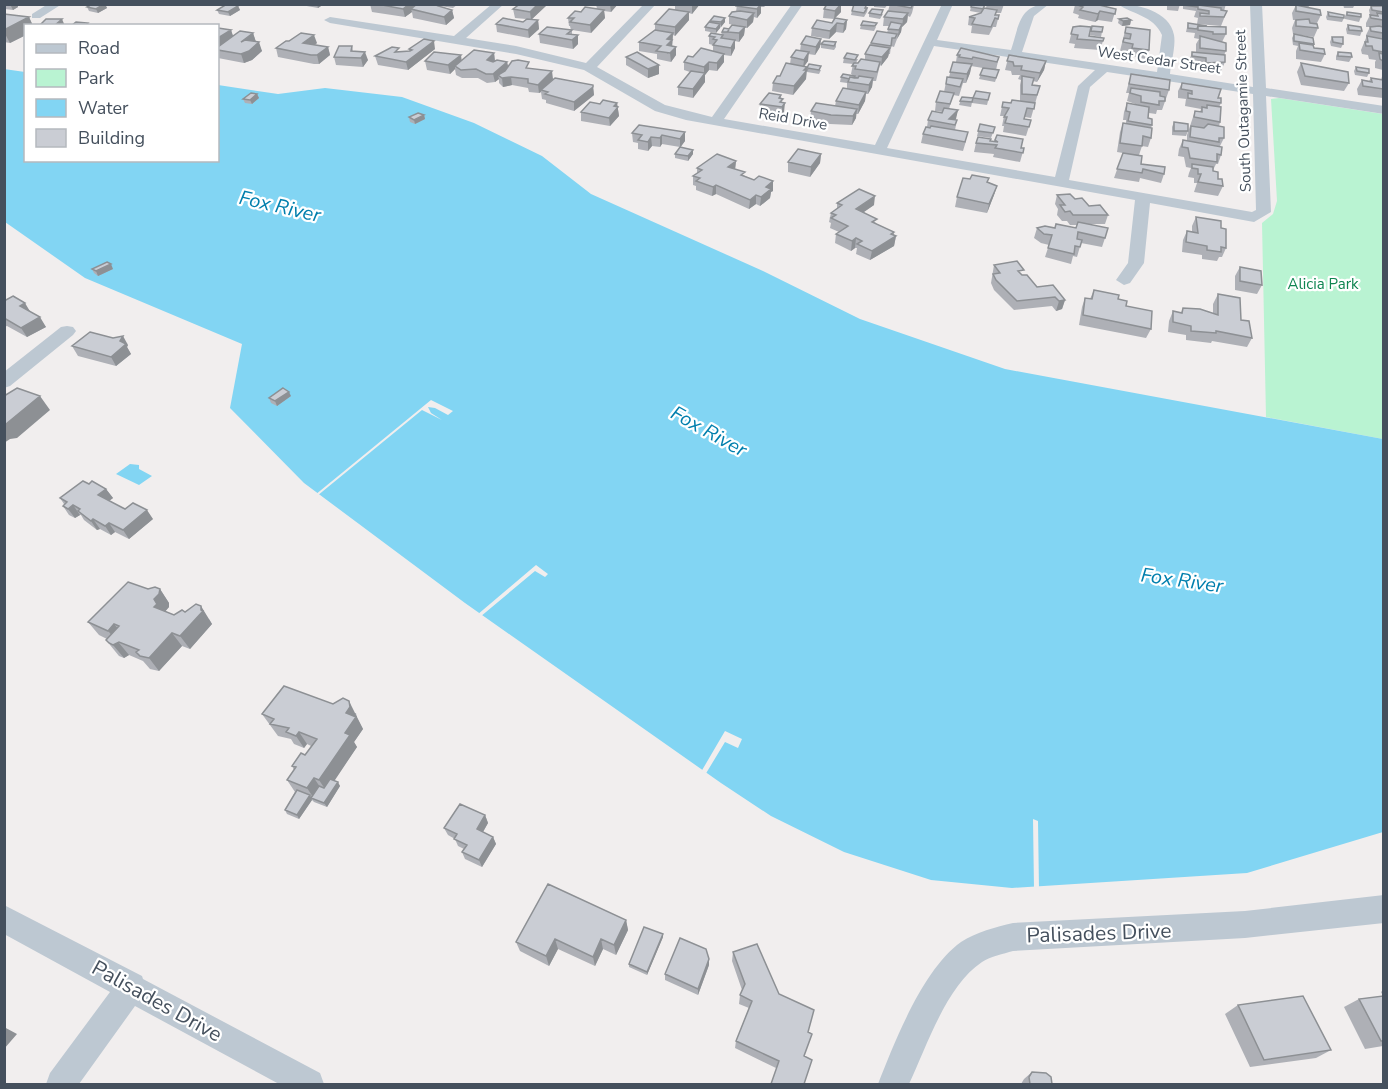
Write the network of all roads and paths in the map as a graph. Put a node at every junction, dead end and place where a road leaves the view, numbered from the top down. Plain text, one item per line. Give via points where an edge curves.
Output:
1 (57, 4) edge
2 (499, 4) edge
3 (651, 4) edge
4 (798, 4) edge
5 (948, 4) edge
6 (1044, 4) edge
7 (1123, 4) edge
8 (1256, 4) edge
9 (345, 10) dead end
10 (36, 16) dead end
11 (457, 40) junction
12 (930, 42) junction
13 (1015, 55) junction
14 (1071, 63) junction
15 (588, 67) junction
16 (1105, 68) junction
17 (1163, 77) junction
18 (1084, 86) junction
19 (1258, 91) junction
20 (1383, 110) edge
21 (715, 122) junction
22 (879, 151) junction
23 (1061, 183) junction
24 (1143, 198) junction
25 (1261, 215) joint
26 (1124, 280) dead end
27 (67, 331) dead end
28 (4, 382) edge
29 (1383, 909) edge
30 (4, 918) edge
31 (132, 986) junction
32 (61, 1084) edge
33 (309, 1084) edge
34 (893, 1084) edge

1 - 10 street
2 - 11 street
3 - 15 street
4 - 21 street
5 - 12 street
6 - 13 street via 1029,14
7 - 17 street via 1152,16 1166,29
8 - 19 street, South Outagamie Street
9 - 11 street, Reid Drive via 330,20
11 - 15 street, Reid Drive
12 - 13 street, West Cedar Street
12 - 22 street
13 - 14 street, West Cedar Street
14 - 16 street, West Cedar Street
14 - 18 street
15 - 21 street, Reid Drive via 669,111
16 - 17 street, West Cedar Street
16 - 18 street
17 - 19 street, West Cedar Street
18 - 23 street
19 - 20 street, West Cedar Street
19 - 25 street, South Outagamie Street via 1264,205
21 - 22 street, Reid Drive
22 - 23 street, Reid Drive
23 - 24 street, Reid Drive
24 - 25 street, Reid Drive via 1241,216
24 - 26 street via 1136,263
27 - 28 street
29 - 34 street, Palisades Drive via 1317,919 1013,937 990,943 969,954 952,970
30 - 31 street, Palisades Drive
31 - 32 street
31 - 33 street, Palisades Drive

